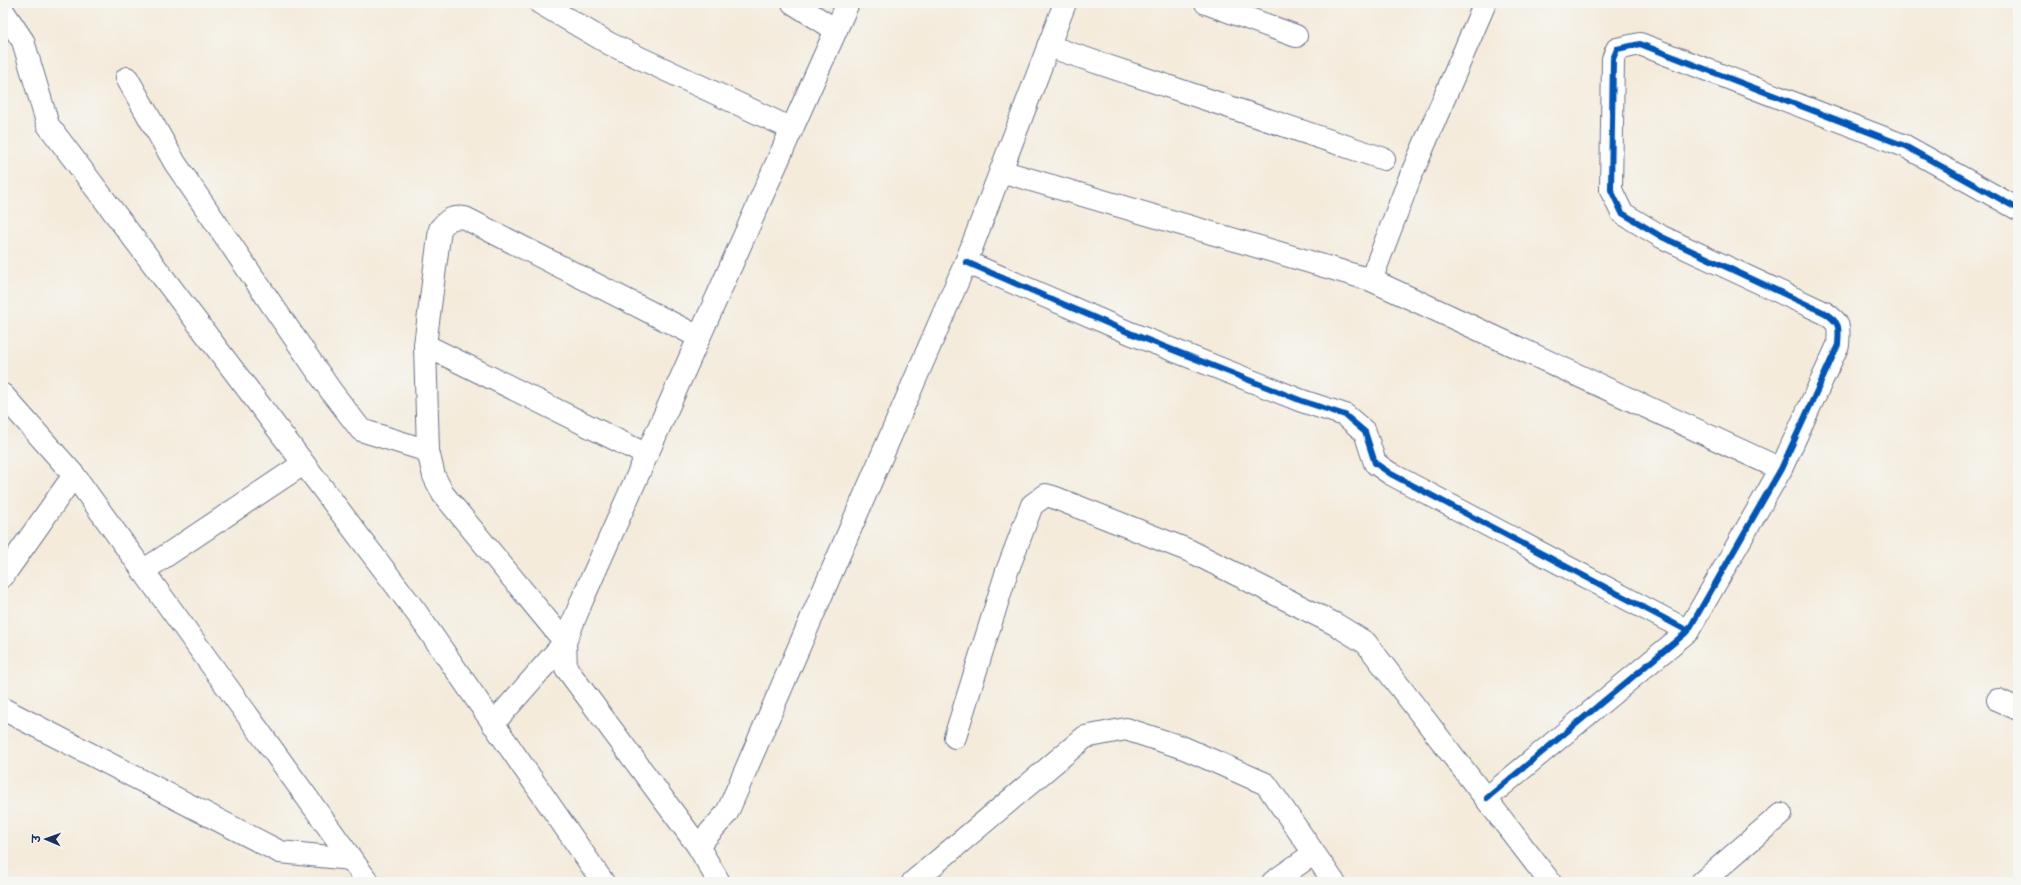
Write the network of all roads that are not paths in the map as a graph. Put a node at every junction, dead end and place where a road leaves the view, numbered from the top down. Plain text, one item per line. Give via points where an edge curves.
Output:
1 (540, 3) edge
2 (793, 3) edge
3 (848, 3) edge
4 (1065, 3) edge
5 (1206, 3) edge
6 (1485, 3) edge
7 (3, 11) edge
8 (836, 30) junction
9 (1296, 36) dead end
10 (1048, 46) junction
11 (127, 78) dead end
12 (792, 129) junction
13 (1384, 159) dead end
14 (1001, 172) junction
15 (2018, 209) edge
16 (966, 262) junction
17 (1371, 280) junction
18 (699, 337) junction
19 (425, 345) junction
20 (3, 394) edge
21 (428, 451) junction
22 (647, 455) junction
23 (303, 464) junction
24 (1781, 469) junction
25 (74, 475) junction
26 (10, 553) edge
27 (143, 571) junction
28 (3, 576) edge
29 (1688, 631) junction
30 (565, 642) junction
31 (1998, 700) dead end
32 (3, 709) edge
33 (2018, 709) edge
34 (493, 724) junction
35 (955, 737) dead end
36 (1487, 798) junction
37 (1781, 814) dead end
38 (698, 846) junction
39 (1314, 854) junction
40 (351, 859) junction
41 (601, 881) edge
42 (368, 882) edge
43 (719, 882) edge
44 (913, 882) edge
45 (1273, 882) edge
46 (1334, 882) edge
47 (1550, 882) edge
48 (1702, 882) edge

1 - 12 street via 610,44
2 - 8 street
3 - 8 street
4 - 10 street
5 - 9 street
6 - 17 street via 1409,180
7 - 23 street via 23,41 48,125
8 - 12 street
10 - 13 street
10 - 14 street
11 - 21 street via 175,163 331,391 361,430
12 - 18 street
14 - 16 street
14 - 17 street
15 - 24 street via 1905,146 1640,44 1617,49 1613,59 1611,190 1622,213 1662,237 1824,313 1835,320 1839,329 1838,345
16 - 29 street via 1137,336 1302,401 1345,415 1365,432 1375,462 1391,474
16 - 38 street via 727,813
17 - 24 street
18 - 19 street via 458,216 448,219 440,229
18 - 22 street
19 - 21 street
19 - 22 street
20 - 25 street
21 - 30 street via 434,476 443,494
22 - 30 street
23 - 27 street
23 - 34 street via 416,612
24 - 29 street
25 - 26 street
25 - 27 street
26 - 28 street
27 - 40 street
29 - 36 street
30 - 34 street
30 - 38 street via 566,668
31 - 33 street
32 - 40 street via 280,852
34 - 41 street
35 - 36 street via 1006,574 1032,505 1046,496 1190,551 1335,624 1366,643
36 - 47 street
37 - 48 street
38 - 43 street
39 - 44 street via 1266,784 1184,748 1126,729 1085,737
39 - 45 street
39 - 46 street
40 - 42 street

